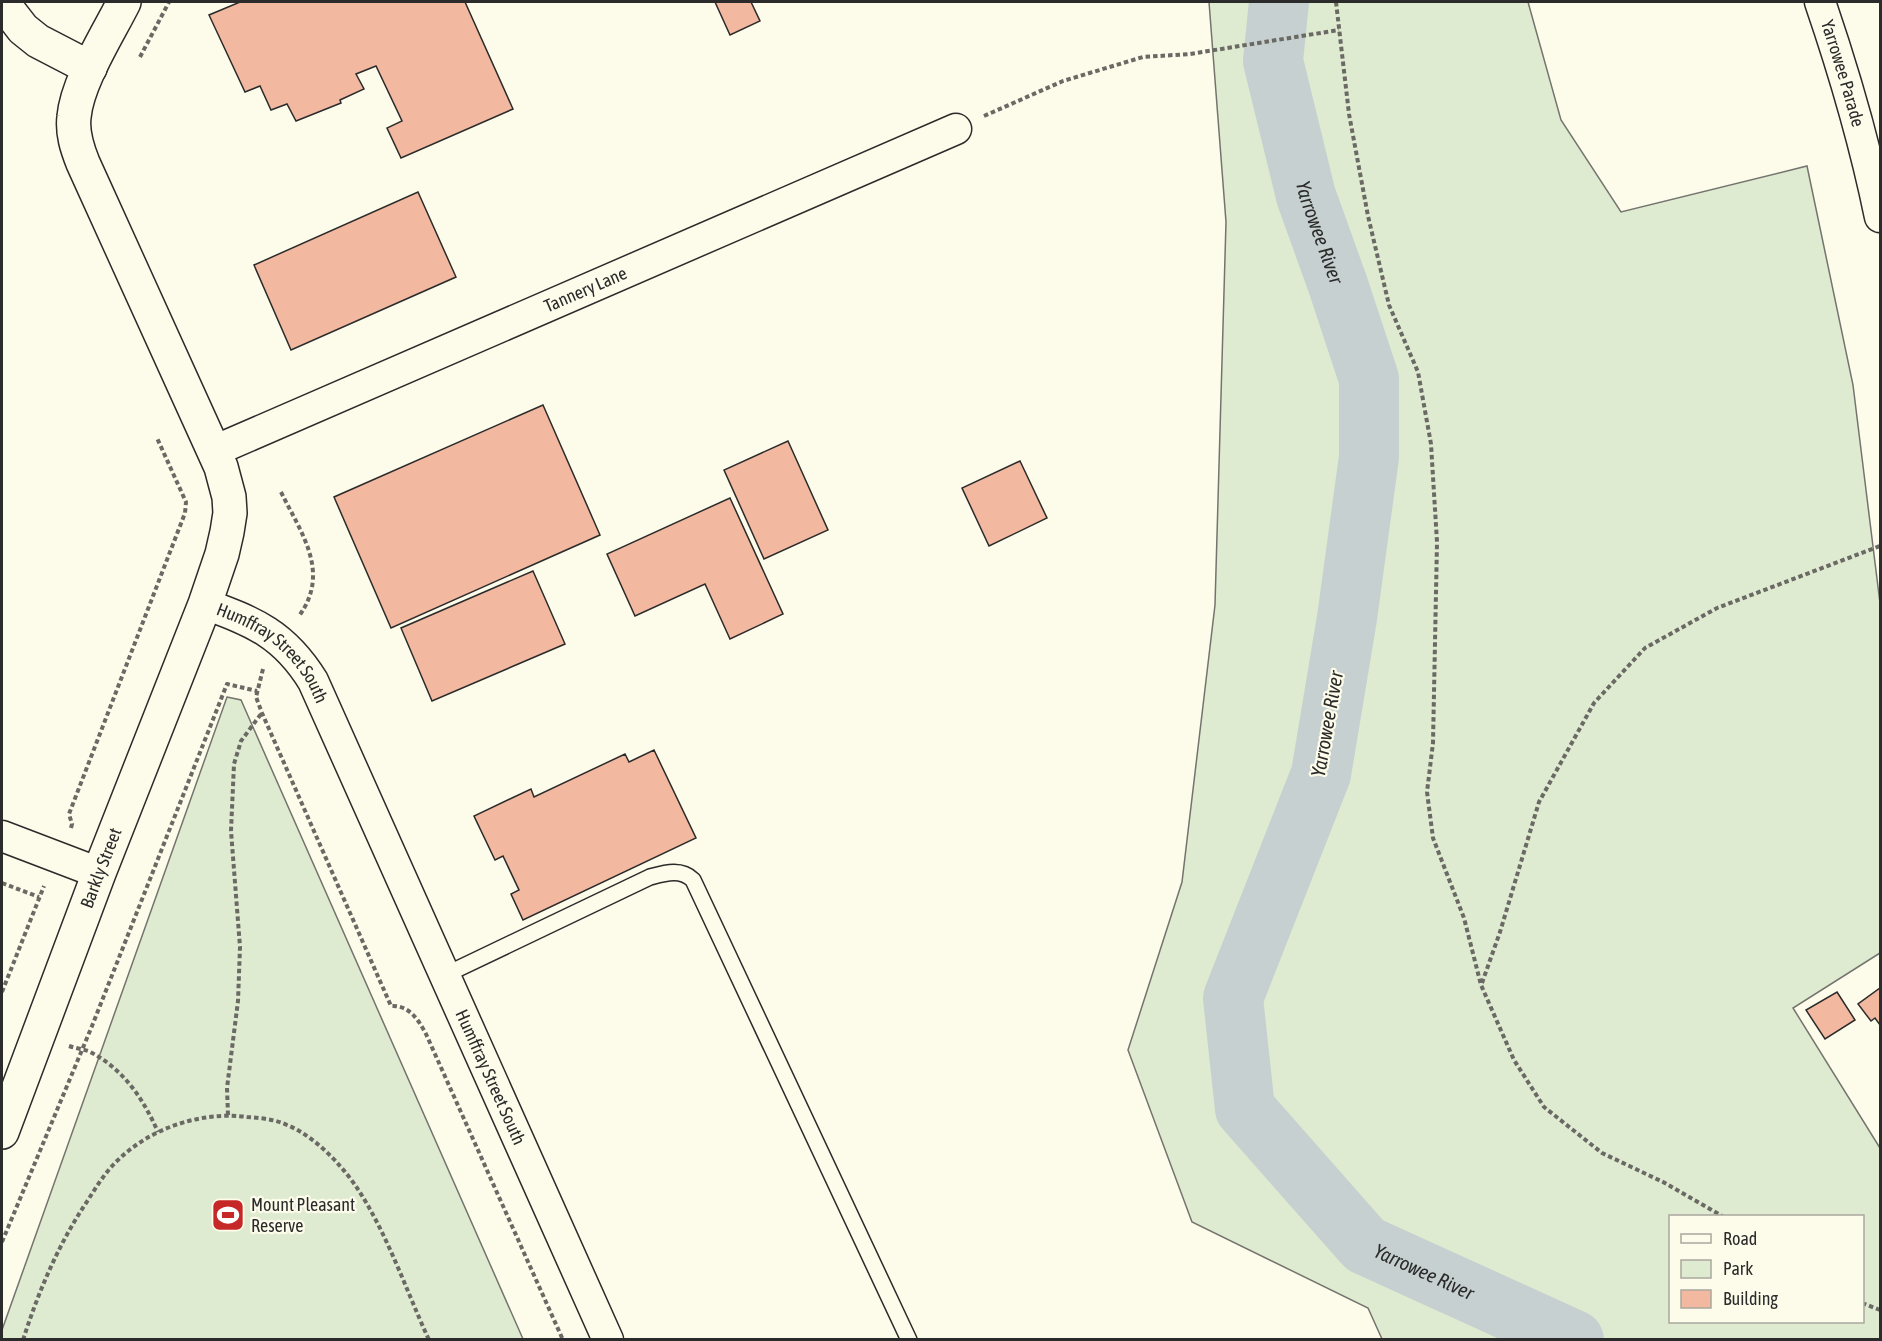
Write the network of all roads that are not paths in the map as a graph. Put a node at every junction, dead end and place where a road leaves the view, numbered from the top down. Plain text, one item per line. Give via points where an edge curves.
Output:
1 (2, 2) edge
2 (124, 2) edge
3 (1820, 2) edge
4 (90, 68) junction
5 (956, 129) road end
6 (1881, 217) edge
7 (214, 451) junction
8 (205, 604) junction
9 (2, 836) edge
10 (99, 873) junction
11 (445, 975) junction
12 (2, 1132) edge
13 (608, 1340) edge
14 (909, 1340) edge

1 - 4 main road via 23,29
2 - 4 main road, Humffray Street South
3 - 6 street, Yarrowee Parade via 1843,70
4 - 7 main road, Humffray Street South via 74,119 78,151
5 - 7 street, Tannery Lane
7 - 8 main road, Humffray Street South via 226,482 230,513 222,554
8 - 10 main road, Barkly Street
8 - 11 street, Humffray Street South via 255,625 281,641 305,669
9 - 10 street
10 - 12 main road, Barkly Street
11 - 13 street, Humffray Street South
11 - 14 lane via 650,877 672,872 690,876

